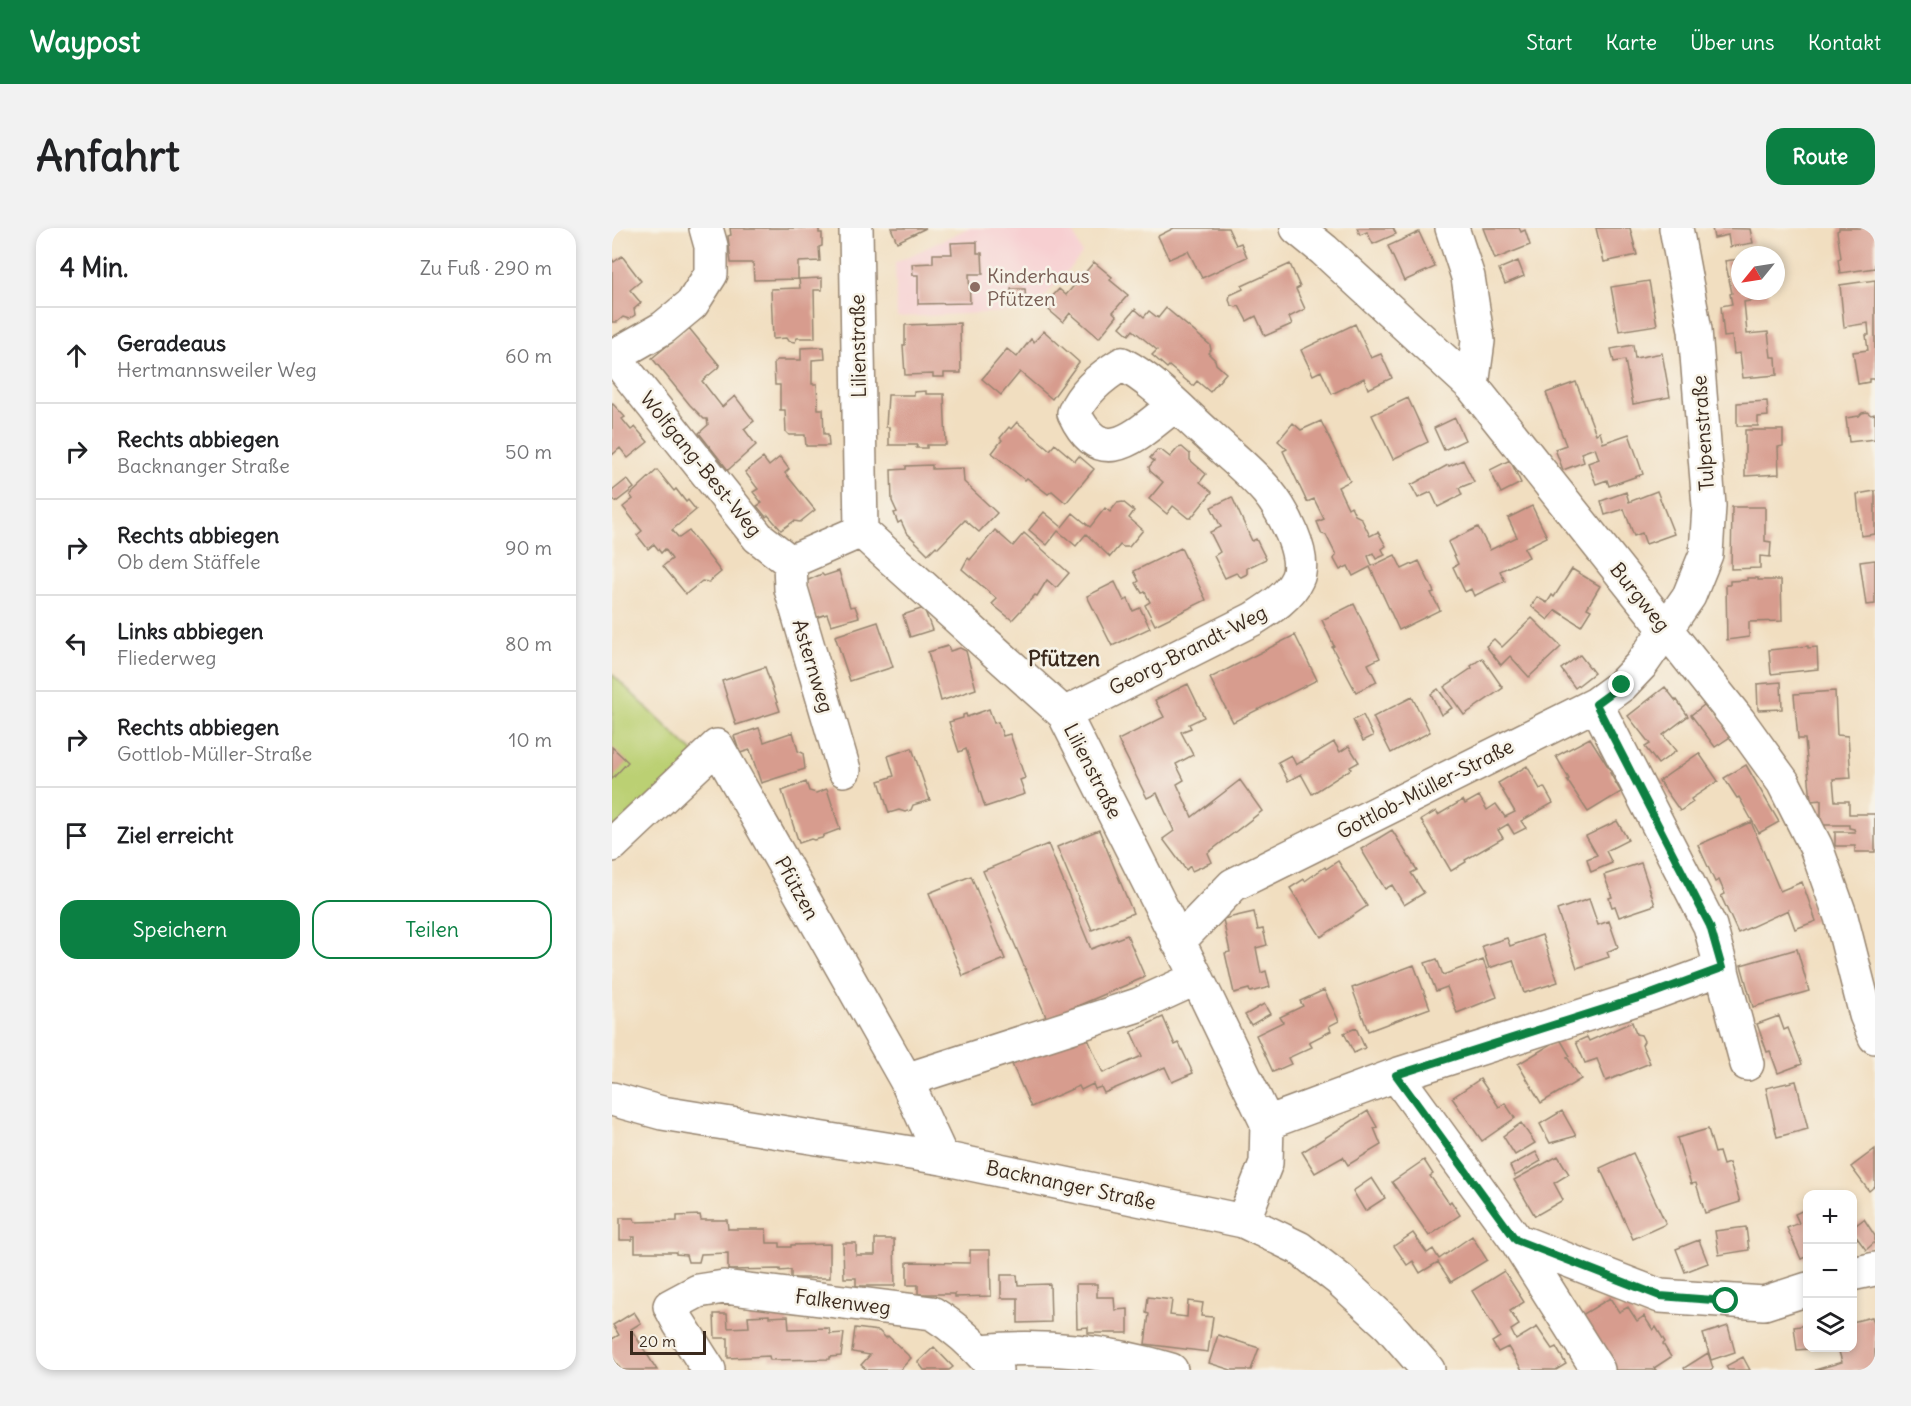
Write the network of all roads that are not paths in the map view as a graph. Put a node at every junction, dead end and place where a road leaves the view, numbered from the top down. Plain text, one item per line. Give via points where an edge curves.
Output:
1 (706, 228) edge
2 (856, 228) edge
3 (1297, 228) edge
4 (1452, 228) edge
5 (1676, 228) edge
6 (613, 355) edge
7 (1472, 386) junction
8 (1175, 405) dead end
9 (861, 531) junction
10 (790, 562) junction
11 (1666, 629) junction
12 (1596, 704) junction
13 (1064, 714) junction
14 (844, 770) dead end
15 (612, 844) edge
16 (1178, 942) junction
17 (1722, 968) junction
18 (1197, 978) junction
19 (1875, 1037) edge
20 (1747, 1064) dead end
21 (1396, 1075) junction
22 (906, 1080) junction
23 (612, 1098) edge
24 (1267, 1123) junction
25 (942, 1158) junction
26 (1243, 1221) junction
27 (1516, 1240) junction
28 (1875, 1269) edge
29 (1857, 1273) edge
30 (1803, 1291) edge
31 (989, 1360) edge
32 (709, 1370) edge
33 (1171, 1370) edge
34 (1428, 1370) edge
35 (1598, 1370) edge

1 - 6 street, Wolfgang-Best-Weg via 711,246 711,274 692,304 663,328
2 - 9 street, Lilienstraße
3 - 7 street, Burgweg
4 - 7 street via 1468,277 1478,341
5 - 11 street, Tulpenstraße via 1695,330 1709,506 1706,554 1689,596
6 - 10 street, Wolfgang-Best-Weg via 758,537
7 - 11 street, Burgweg
8 - 13 street, Georg-Brandt-Weg via 1268,492 1295,544 1300,560 1298,579 1274,605 1253,619
9 - 10 street
9 - 13 street, Lilienstraße
10 - 14 street, Asternweg via 790,589
11 - 12 street, Gottlob-Müller-Straße via 1641,665
11 - 19 street, Burgweg via 1784,782 1816,847 1841,917
12 - 16 street, Gottlob-Müller-Straße via 1233,885
12 - 17 street via 1710,926
13 - 16 street, Lilienstraße
15 - 22 street, Pfützen via 717,746
16 - 18 street, Lilienstraße
17 - 20 street
17 - 21 street
18 - 22 street via 1138,1005
18 - 24 street, Lilienstraße
21 - 24 street
21 - 27 street
22 - 25 street, Pfützen
23 - 25 street, Backnanger Straße via 662,1113
24 - 26 street, Lilienstraße via 1266,1163
25 - 26 street, Backnanger Straße
26 - 34 street, Backnanger Straße via 1299,1248 1340,1280 1389,1325
27 - 30 street via 1660,1296 1764,1304
27 - 35 street
28 - 29 street
31 - 32 street, Falkenweg via 958,1329 932,1313 724,1287 698,1291 670,1306
31 - 33 street via 1010,1348 1046,1349 1106,1356

